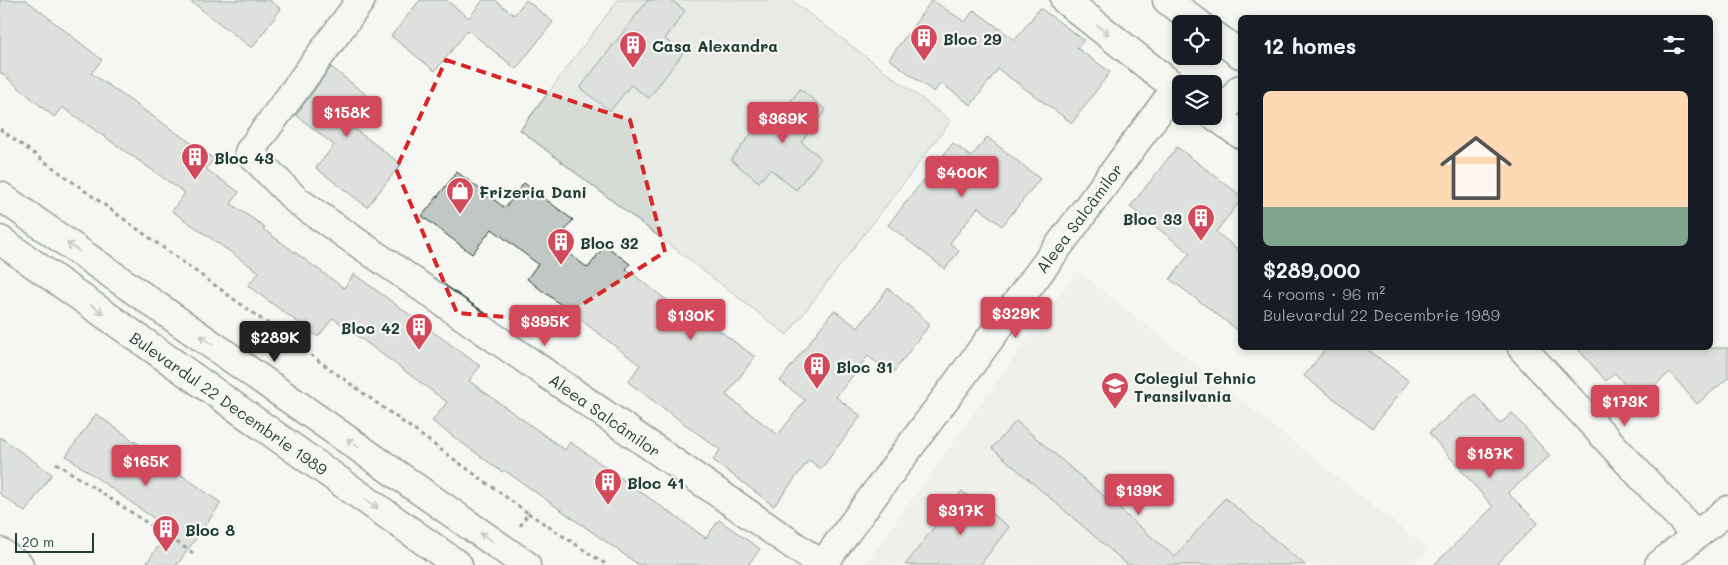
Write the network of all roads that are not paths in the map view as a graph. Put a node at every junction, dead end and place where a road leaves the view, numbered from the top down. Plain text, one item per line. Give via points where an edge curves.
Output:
1 (361, 0) edge
2 (1065, 0) edge
3 (1167, 0) edge
4 (1187, 15) edge
5 (1222, 41) edge
6 (1238, 53) edge
7 (1172, 85) edge
8 (1238, 91) edge
9 (1172, 98) edge
10 (1222, 109) edge
11 (1222, 120) edge
12 (1238, 132) edge
13 (0, 196) edge
14 (0, 240) edge
15 (1524, 350) edge
16 (1728, 510) edge
17 (1696, 535) junction
18 (0, 552) edge
19 (19, 565) edge
20 (458, 565) edge
21 (526, 565) edge
22 (822, 565) edge
23 (1659, 565) edge

1 - 22 street, Aleea Salcâmilor via 249,152 296,200
2 -> 7 street
3 - 4 street
5 - 6 street
8 - 10 street
9 - 22 street, Aleea Salcâmilor
11 - 12 street
21 -> 13 street
14 -> 20 street, Bulevardul 22 Decembrie 1989
15 - 17 street
16 - 17 street
17 - 23 street
18 - 19 street

